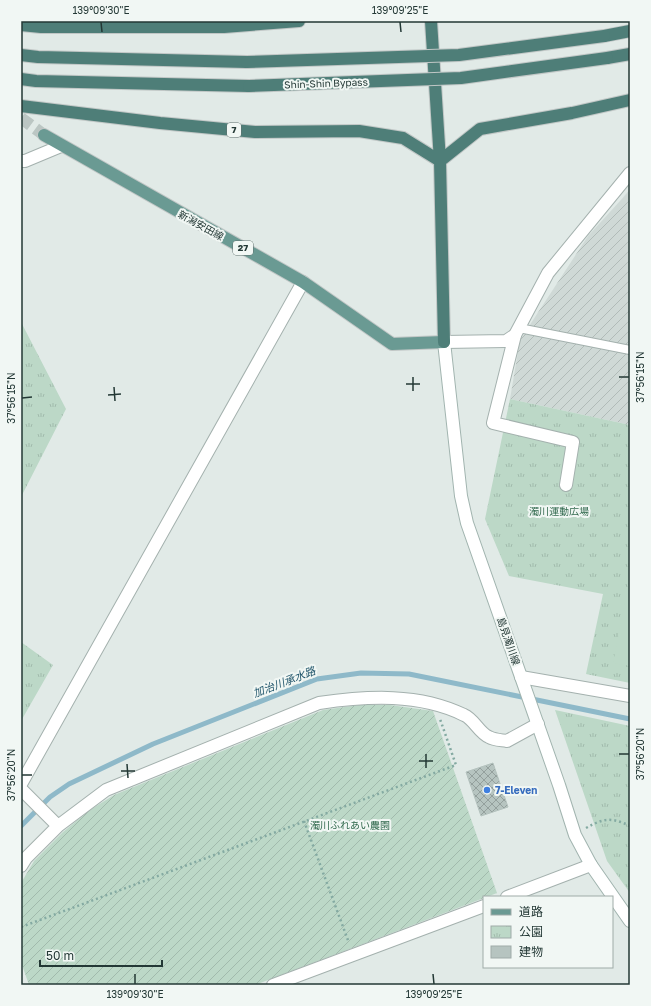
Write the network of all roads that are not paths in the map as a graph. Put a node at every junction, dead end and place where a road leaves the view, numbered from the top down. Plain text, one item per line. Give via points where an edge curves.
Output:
1 (300, 21) edge
2 (431, 21) edge
3 (21, 25) edge
4 (630, 31) edge
5 (630, 54) edge
6 (21, 55) edge
7 (21, 79) edge
8 (630, 100) edge
9 (21, 106) edge
10 (44, 135) tunnel mouth
11 (61, 146) junction
12 (21, 161) edge
13 (440, 161) junction
14 (630, 173) edge
15 (303, 282) junction
16 (517, 331) junction
17 (444, 342) junction
18 (630, 350) edge
19 (566, 485) dead end
20 (521, 677) junction
21 (630, 696) edge
22 (538, 724) junction
23 (21, 784) edge
24 (21, 789) edge
25 (58, 826) junction
26 (591, 865) junction
27 (21, 866) edge
28 (510, 896) edge
29 (613, 896) edge
30 (613, 897) edge
31 (483, 906) edge
32 (630, 921) edge
33 (273, 985) edge

1 - 3 highway via 224,27
2 - 13 highway
4 - 6 highway, bridge via 459,55 247,62
5 - 7 highway, Shin-Shin Bypass, bridge via 461,78 249,86
8 - 13 highway via 480,129
9 - 13 highway, 7 via 255,132 359,131 403,138
10 - 11 main road, 新潟安田線 / 27
11 - 12 street
11 - 15 main road, 新潟安田線 / 27
13 - 17 highway
14 - 16 street via 548,273
15 - 17 main road, 新潟安田線 / 27 via 392,344
15 - 23 street
16 - 17 street via 506,341
16 - 18 lane
16 - 19 street via 493,423 573,442
17 - 20 street, 島見濁川線 via 461,496 467,523
20 - 21 street
20 - 22 street, 島見濁川線
22 - 25 street via 507,741 488,737 466,716 439,704 396,697 349,698 319,703 106,790
22 - 26 street, 島見濁川線 via 575,835
24 - 25 street
25 - 27 street
26 - 28 street
26 - 29 street, 島見濁川線
30 - 32 street, 島見濁川線
31 - 33 street

